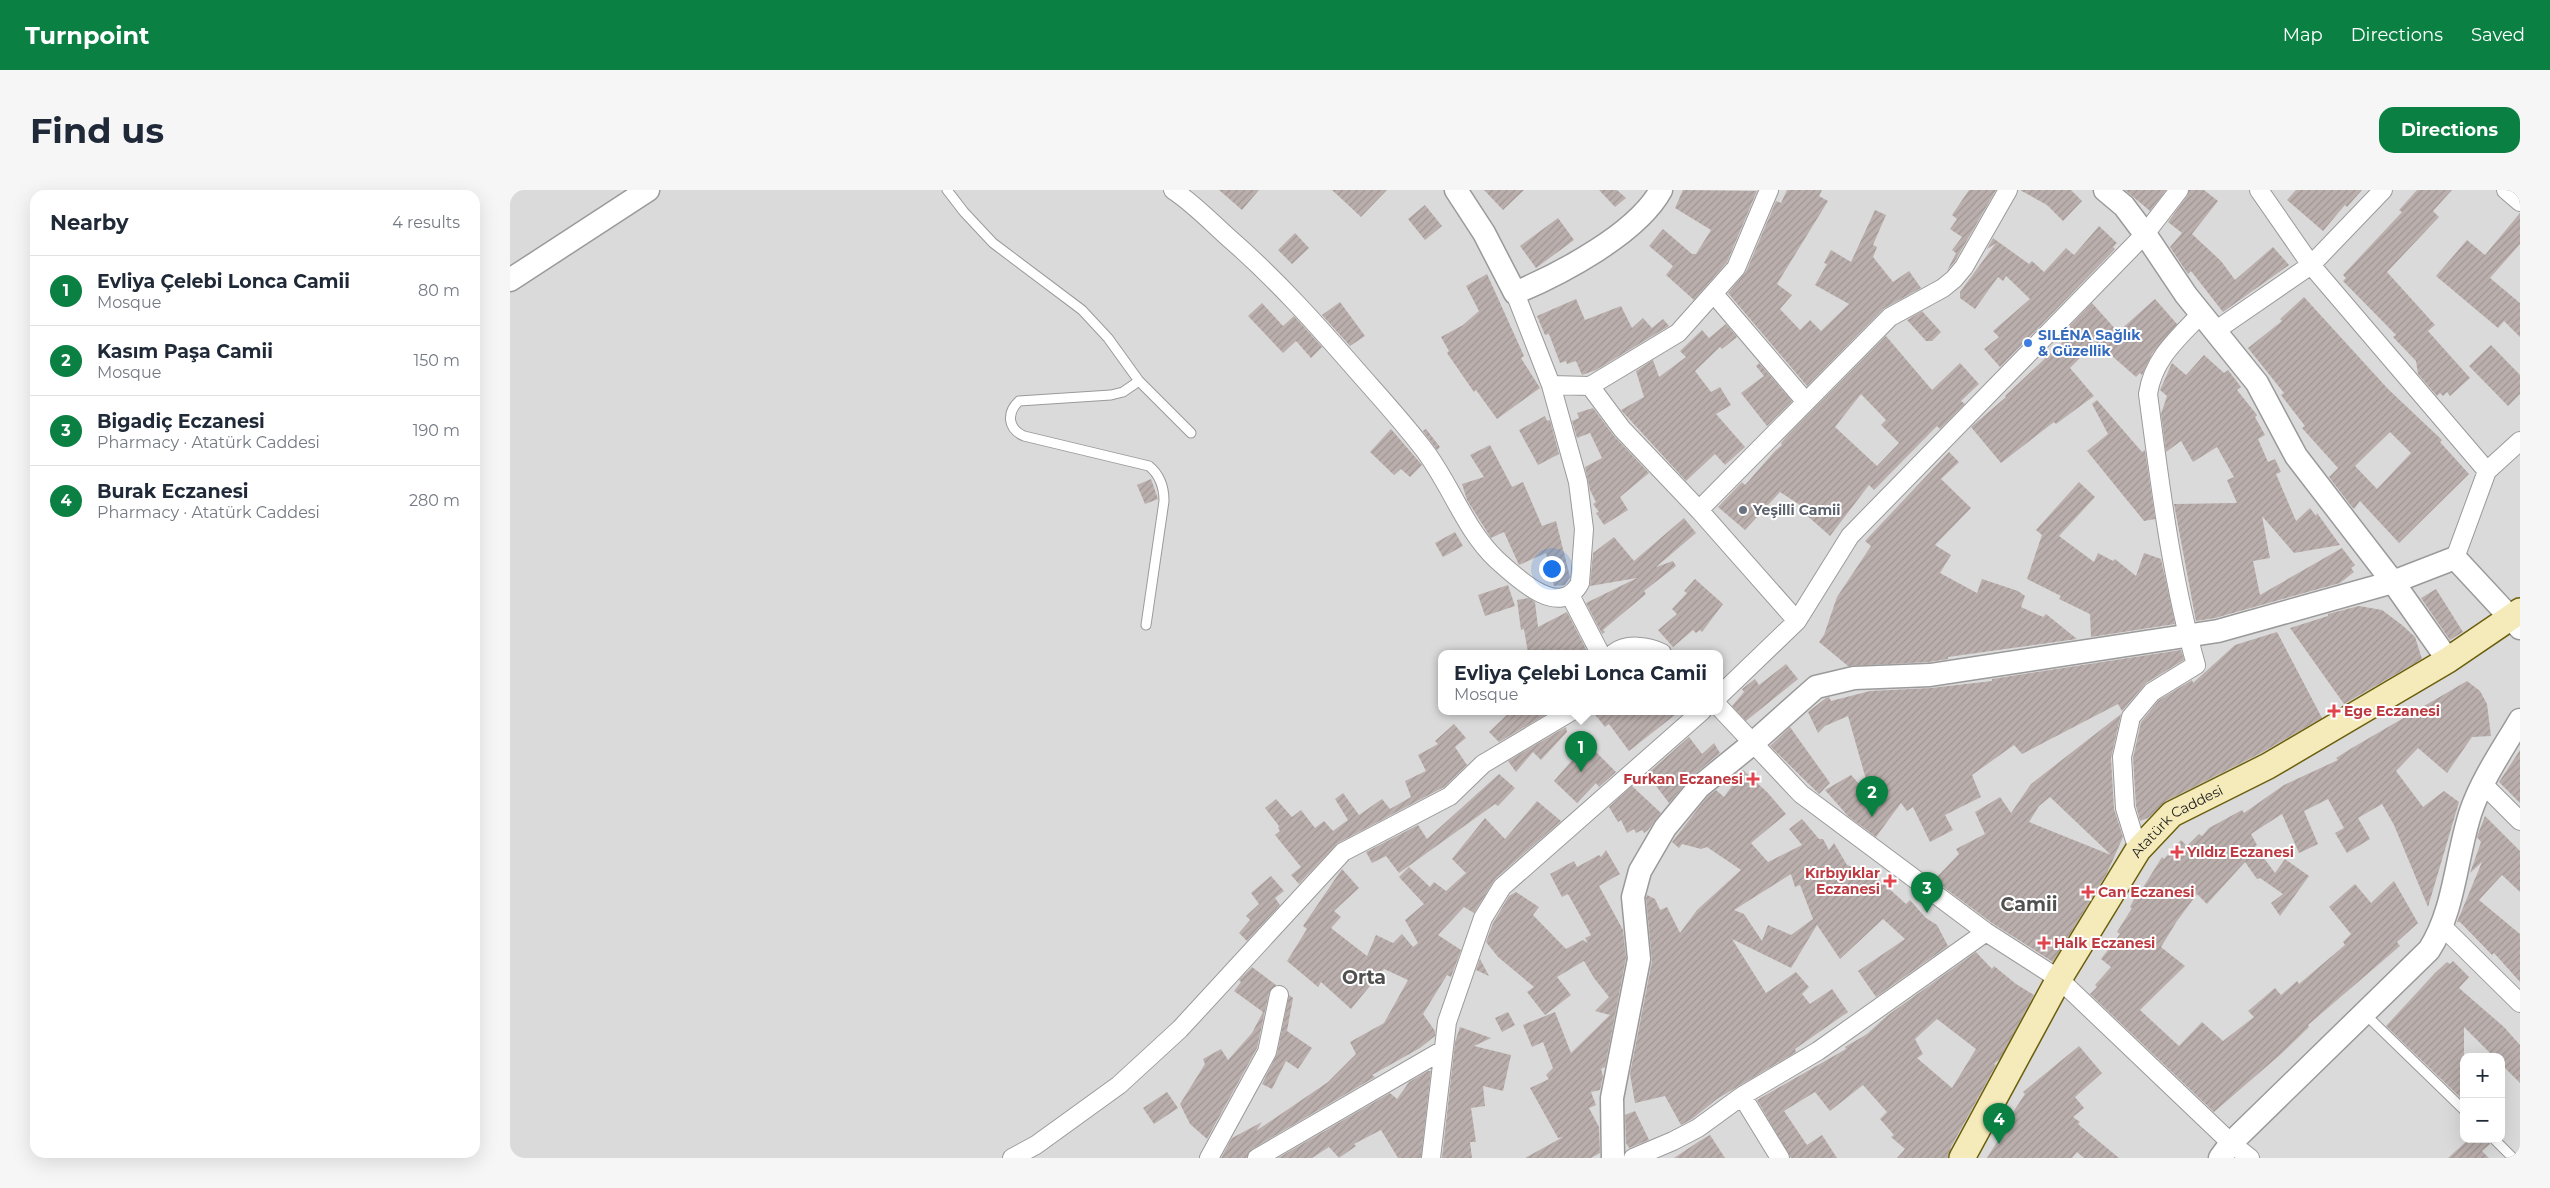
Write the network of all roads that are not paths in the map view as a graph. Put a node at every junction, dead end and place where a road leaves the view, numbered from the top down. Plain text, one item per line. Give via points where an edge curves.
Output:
1 (648, 190) edge
2 (947, 190) edge
3 (1173, 190) edge
4 (1456, 190) edge
5 (1660, 190) edge
6 (1769, 190) edge
7 (2008, 190) edge
8 (2106, 190) edge
9 (2179, 190) edge
10 (2259, 190) edge
11 (2384, 190) edge
12 (2506, 190) edge
13 (2520, 202) edge
14 (2145, 234) junction
15 (2311, 265) junction
16 (510, 280) edge
17 (1515, 293) junction
18 (1714, 294) junction
19 (2201, 314) junction
20 (2215, 331) junction
21 (1139, 381) junction
22 (1551, 385) junction
23 (1590, 386) junction
24 (1806, 402) junction
25 (1191, 433) dead end
26 (2520, 441) edge
27 (2487, 471) junction
28 (1699, 510) junction
29 (2456, 558) junction
30 (2393, 582) junction
31 (1570, 595) junction
32 (2517, 620) edge
33 (1798, 621) junction
34 (1146, 625) dead end
35 (2188, 637) junction
36 (1598, 650) edge
37 (1618, 650) edge
38 (1656, 650) edge
39 (2448, 660) junction
40 (1723, 692) edge
41 (1723, 711) edge
42 (1565, 715) edge
43 (1697, 715) edge
44 (2520, 720) edge
45 (1752, 744) junction
46 (2483, 784) junction
47 (2520, 821) edge
48 (2138, 850) junction
49 (2442, 926) junction
50 (1986, 932) junction
51 (2059, 979) junction
52 (1279, 995) dead end
53 (2520, 1003) edge
54 (2365, 1014) junction
55 (1443, 1050) junction
56 (1742, 1096) junction
57 (2460, 1106) edge
58 (2498, 1143) edge
59 (2225, 1151) edge
60 (1012, 1158) edge
61 (1209, 1158) edge
62 (1257, 1158) edge
63 (1431, 1158) edge
64 (1613, 1158) edge
65 (1633, 1158) edge
66 (1780, 1158) edge
67 (1962, 1158) edge
68 (2250, 1158) edge
69 (2513, 1158) edge

1 - 16 street
2 - 21 lane via 993,243 1082,310 1108,338
3 - 31 street via 1271,275 1306,312 1422,447 1473,530 1497,559 1547,597
4 - 17 street via 1484,233
5 - 17 street via 1628,229 1556,273
6 - 18 street via 1736,268
7 - 24 street via 1954,279 1890,317
8 - 14 street via 2124,206
9 - 14 street
10 - 15 street
11 - 15 street
12 - 13 street
14 - 19 street
14 - 33 street via 1850,536
15 - 20 street
15 - 27 street
17 - 22 street
18 - 23 street via 1678,334
18 - 24 street
19 - 20 street
19 - 35 street via 2159,359 2150,377 2148,394 2161,492
20 - 30 street via 2257,383 2296,456
21 - 25 lane
21 - 34 lane via 1123,392 1111,395 1020,402 1010,418 1014,429 1024,436 1150,466 1158,476 1164,501
22 - 23 street
22 - 31 street via 1578,482 1584,529 1580,583
23 - 28 street via 1622,429
24 - 28 street
26 - 27 street
27 - 29 street
28 - 33 street
29 - 30 street
29 - 32 street
30 - 35 street
30 - 39 street
31 - 36 street
32 - 39 main road, Atatürk Caddesi
33 - 40 street
35 - 45 street via 1930,675 1854,678 1816,687
35 - 48 street via 2196,665 2152,692 2130,717 2122,757 2126,808
37 - 38 street via 1651,647
39 - 48 main road, Atatürk Caddesi via 2268,766 2172,814
41 - 45 street
42 - 60 street via 1483,764 1450,796 1343,852 1180,1029 1119,1085 1036,1145
43 - 55 street via 1502,887 1483,918 1447,1022
44 - 46 street
45 - 50 street via 1801,794
45 - 64 street via 1700,787 1665,828 1640,871 1633,898 1639,959 1612,1098
46 - 47 street
46 - 49 street via 2471,811
48 - 51 main road, Atatürk Caddesi
49 - 53 street
49 - 54 street via 2425,955
50 - 51 street
50 - 56 street via 1818,1051
51 - 59 street
51 - 67 main road, Atatürk Caddesi
52 - 61 street via 1266,1052
54 - 57 lane
54 - 59 street
55 - 62 street
55 - 63 street
56 - 65 street via 1698,1128
56 - 66 street
58 - 69 lane
59 - 68 street

